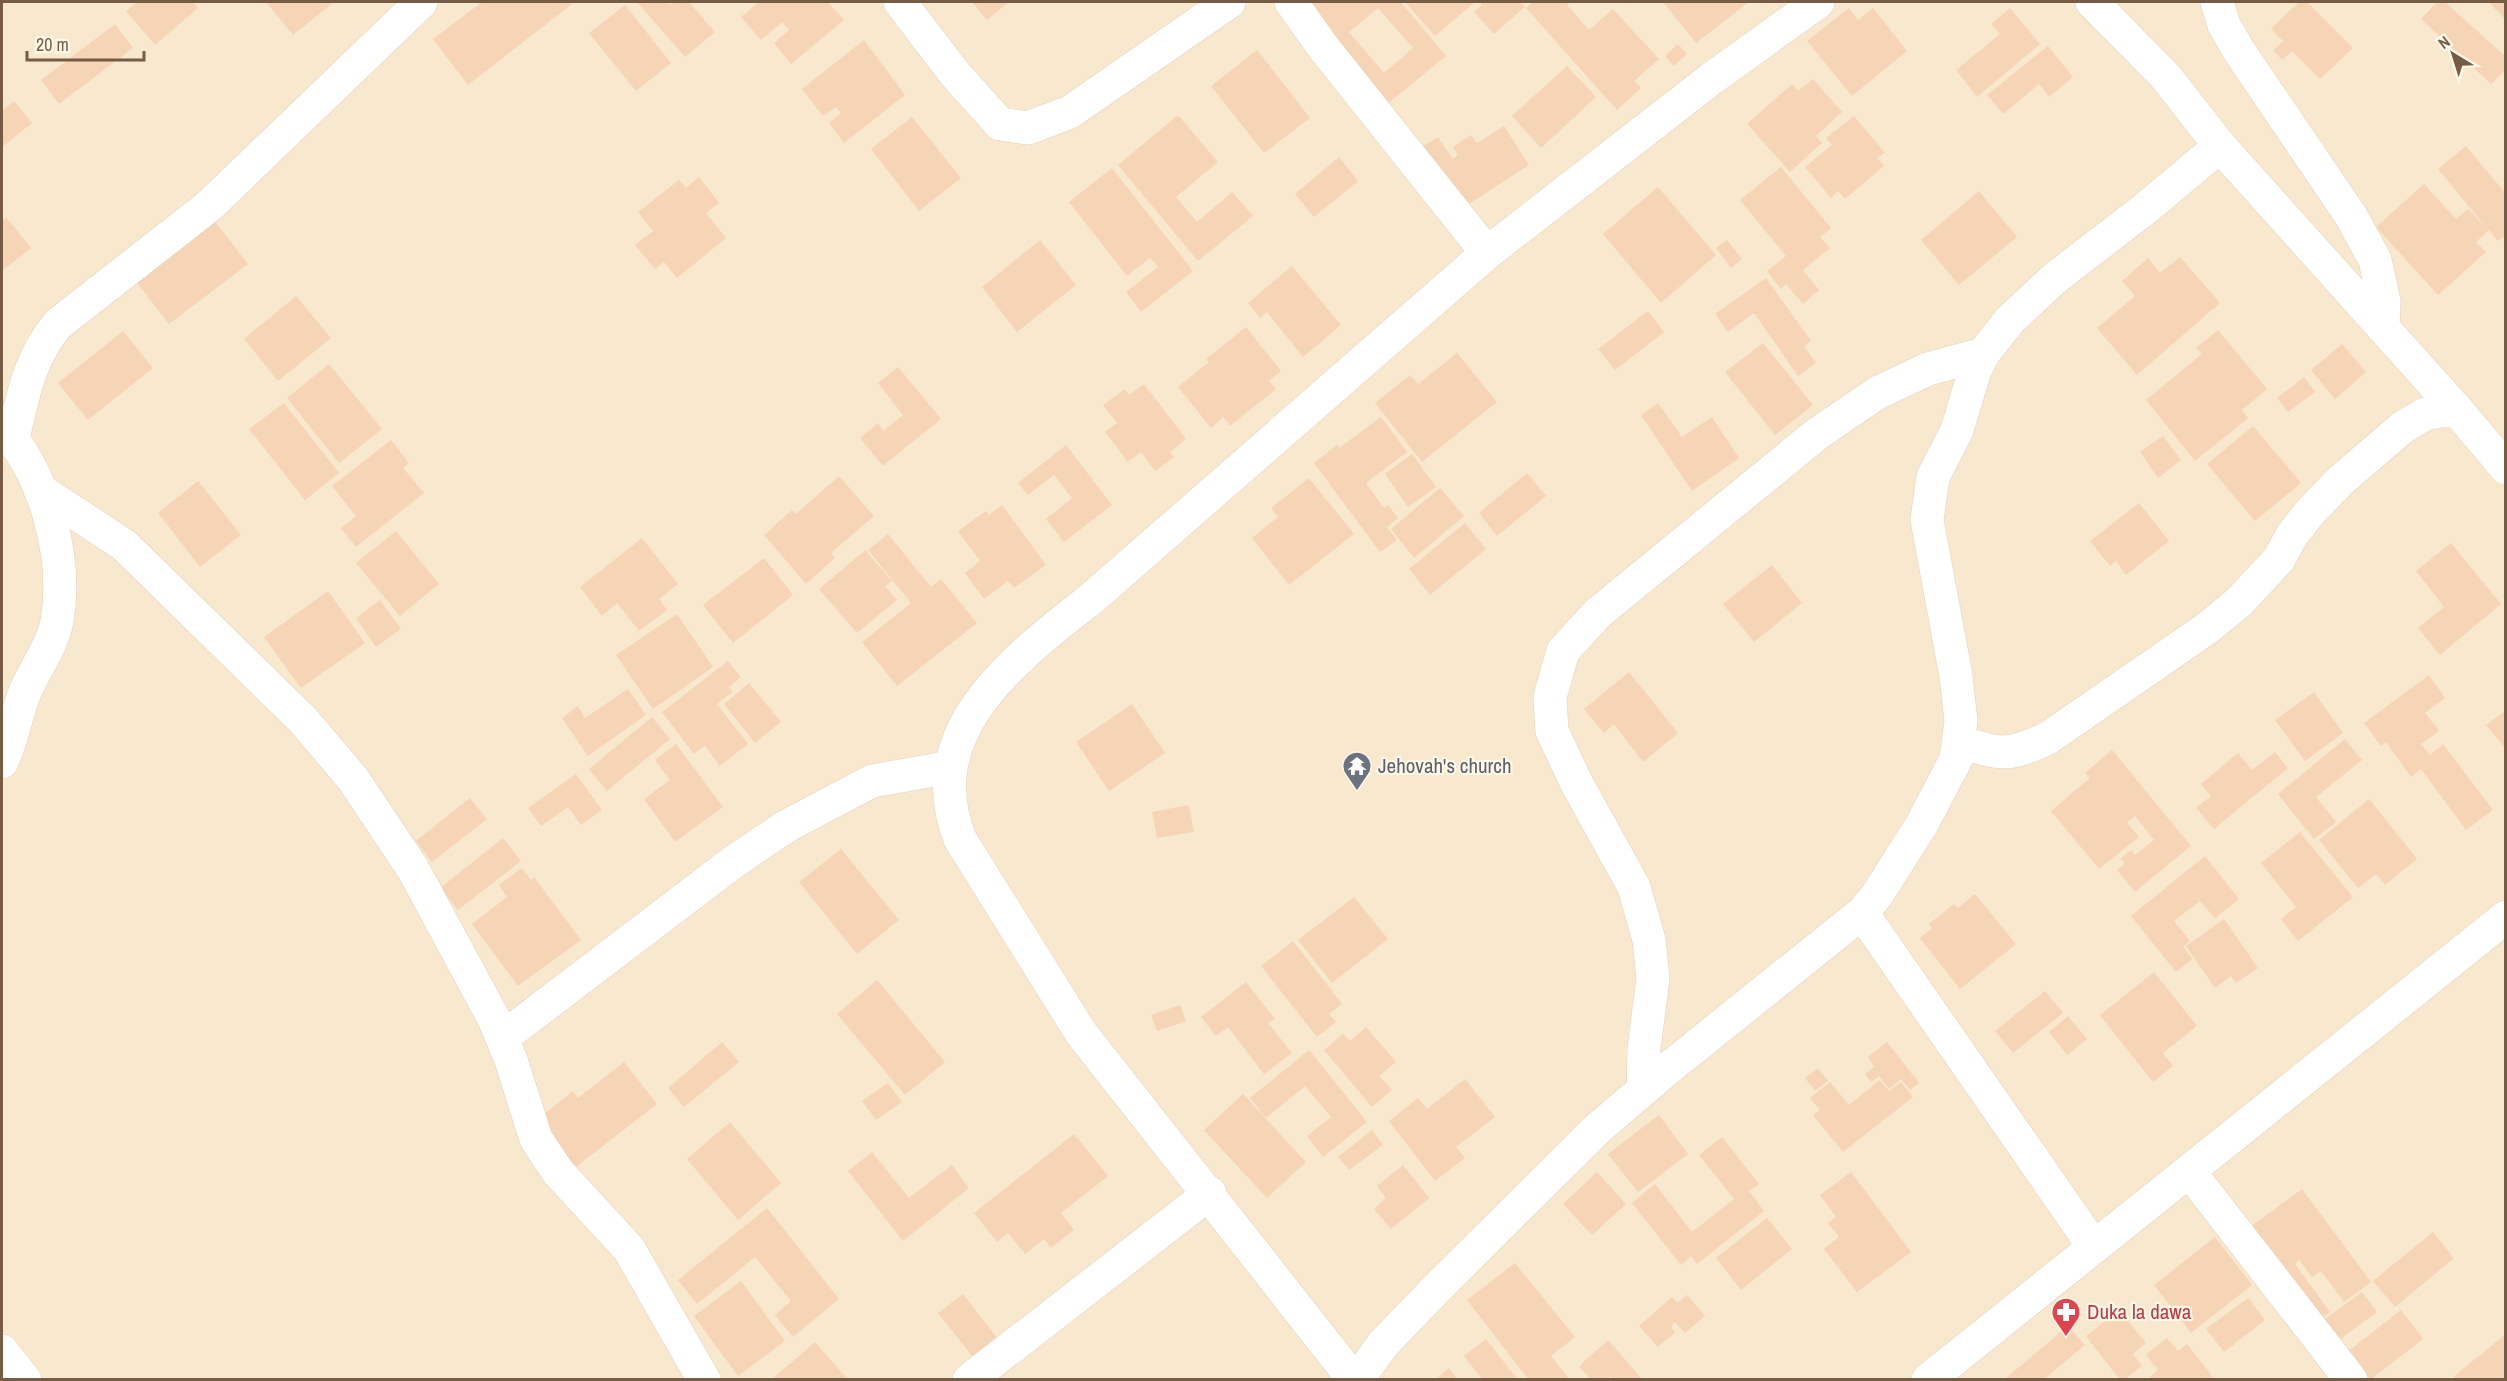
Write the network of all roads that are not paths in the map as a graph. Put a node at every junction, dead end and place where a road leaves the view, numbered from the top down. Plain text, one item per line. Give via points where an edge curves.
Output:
1 (421, 2) edge
2 (900, 2) edge
3 (1230, 2) edge
4 (1291, 2) edge
5 (1818, 2) edge
6 (2092, 2) edge
7 (2217, 2) edge
8 (2220, 146) junction
9 (1487, 253) junction
10 (2383, 328) junction
11 (1983, 354) junction
12 (2454, 408) junction
13 (7, 433) edge
14 (2505, 468) edge
15 (40, 490) junction
16 (1959, 741) junction
17 (2, 762) edge
18 (951, 767) junction
19 (1862, 913) junction
20 (2505, 916) edge
21 (502, 1038) junction
22 (1643, 1089) junction
23 (2188, 1171) junction
24 (1210, 1193) junction
25 (2094, 1247) junction
26 (2, 1351) edge
27 (25, 1380) edge
28 (704, 1380) edge
29 (969, 1380) edge
30 (1356, 1380) edge
31 (1928, 1380) edge
32 (2351, 1380) edge

1 - 13 street via 210,205 58,324 32,362
2 - 3 street via 955,74 1000,124 1028,128 1070,112
4 - 9 street
5 - 9 street via 1711,79
6 - 8 street via 2166,77
7 - 10 street via 2224,25 2239,51 2351,216 2375,260 2384,301
8 - 10 street
8 - 11 street via 2055,278 2010,320
9 - 18 street via 1012,666 985,693 963,726
10 - 12 street
11 - 16 street via 1958,430 1933,477 1928,495 1927,520 1956,676
11 - 22 street via 1928,369 1877,393 1817,434 1598,613 1563,651 1550,697 1552,731 1634,887 1649,940 1653,978
12 - 14 street
12 - 16 street via 2425,414 2403,427 2311,511 2279,559 2240,602 2048,738 2004,754
13 - 15 street via 28,463
15 - 17 street via 52,523 57,559 57,621 26,691
15 - 21 street via 124,545 331,751 413,869
16 - 19 street via 1956,759 1927,814
18 - 21 street via 872,781 785,826
18 - 24 street via 950,814 960,839 1081,1033
19 - 22 street
19 - 25 street
20 - 23 street
21 - 28 street via 536,1139 558,1172 629,1249
22 - 30 street via 1596,1130 1434,1290 1383,1344
23 - 25 street
23 - 32 street
24 - 29 street
24 - 30 street
25 - 31 street
26 - 27 street

